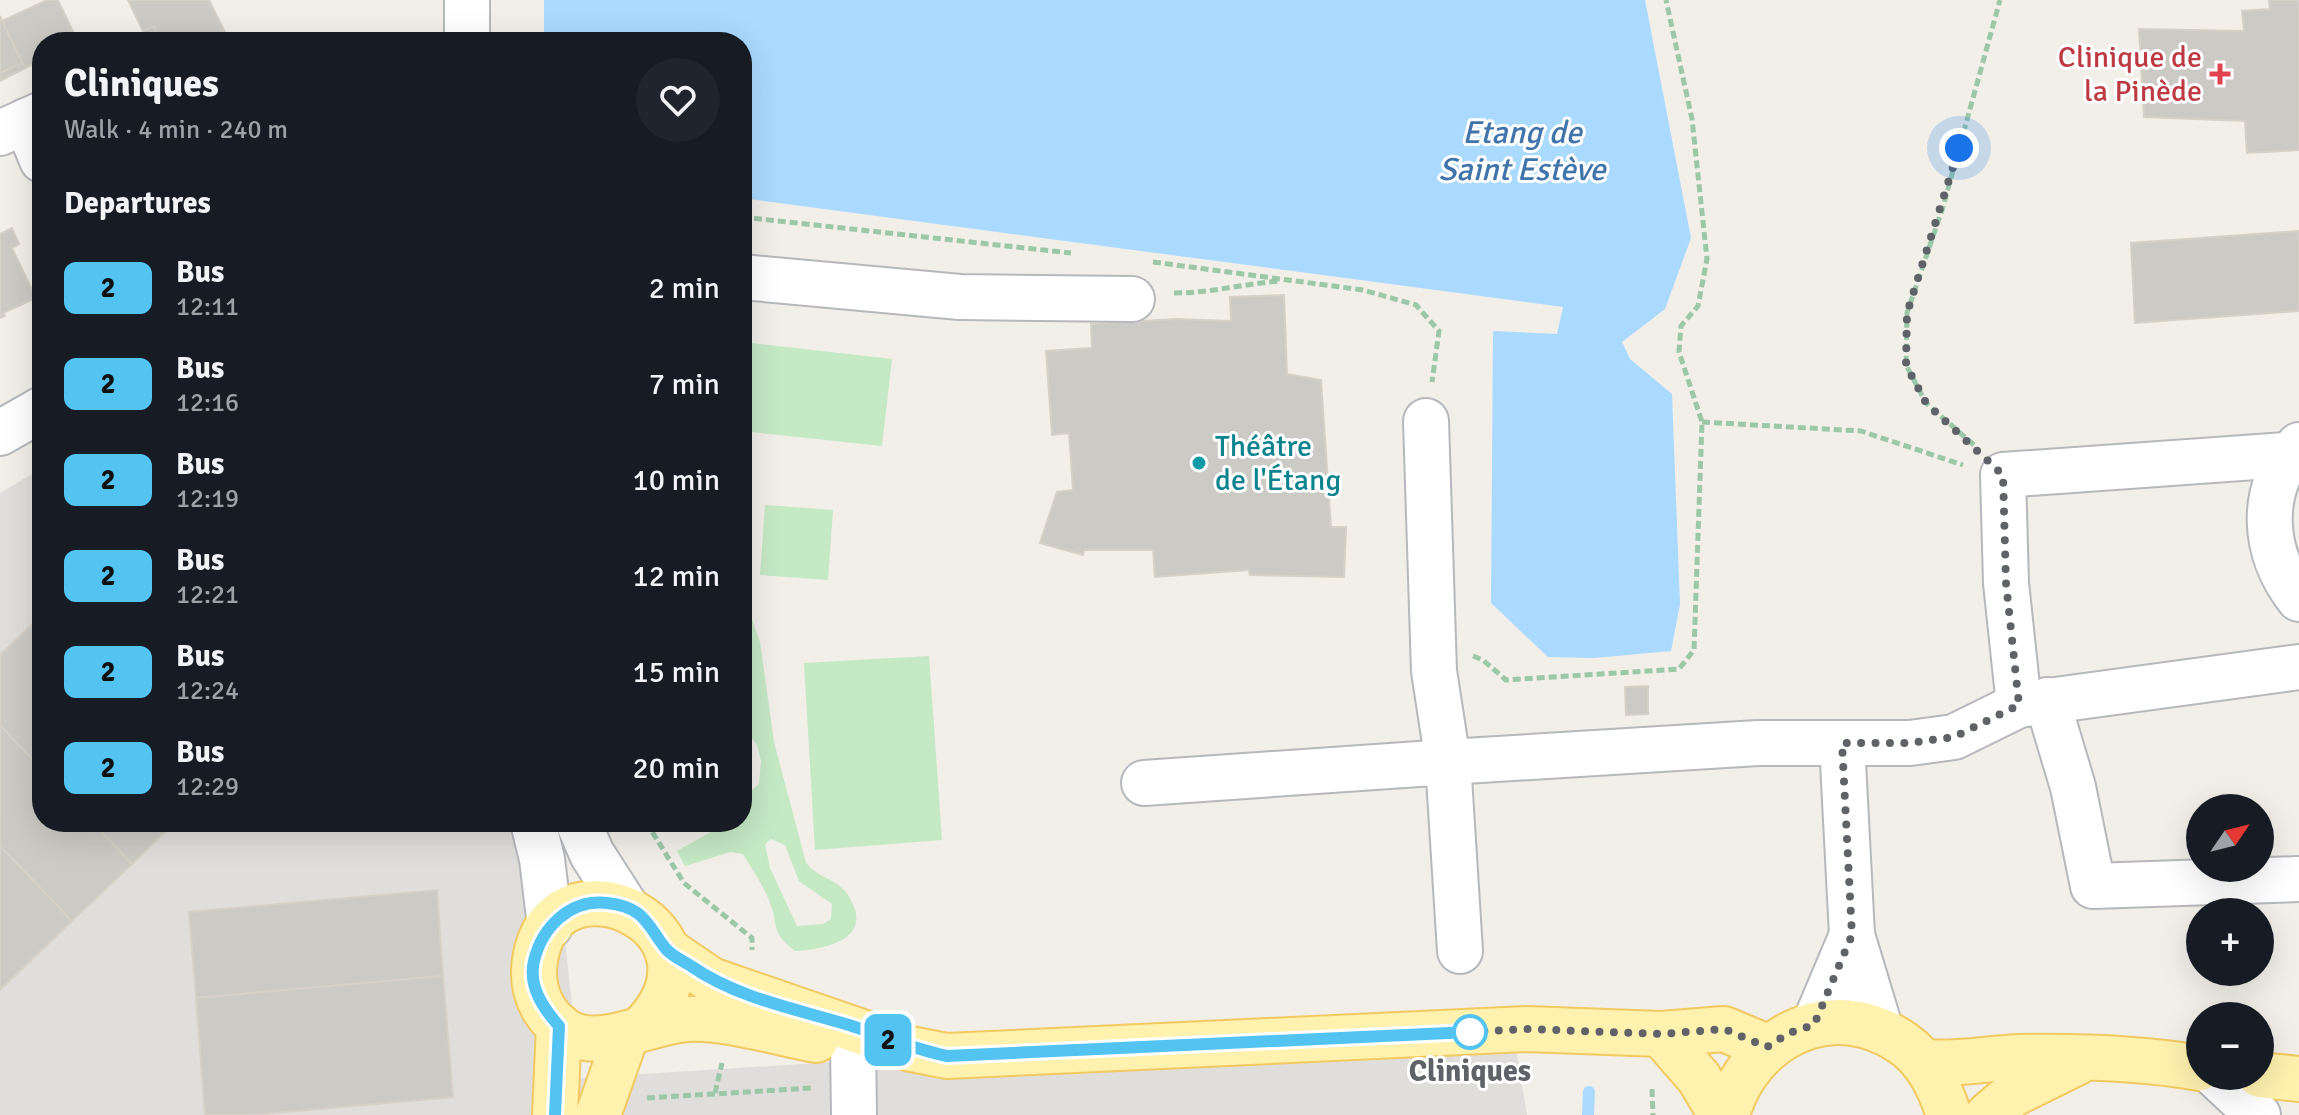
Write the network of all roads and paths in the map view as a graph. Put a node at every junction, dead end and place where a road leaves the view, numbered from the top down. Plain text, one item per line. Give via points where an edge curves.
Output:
1 (467, 0) edge
2 (1666, 0) edge
3 (2000, 0) edge
4 (467, 32) edge
5 (752, 278) edge
6 (1292, 280) dead end
7 (1132, 299) joint
8 (32, 385) edge
9 (0, 400) edge
10 (32, 415) edge
11 (1426, 421) dead end
12 (1702, 422) junction
13 (0, 433) edge
14 (32, 446) edge
15 (2296, 452) edge
16 (0, 460) edge
17 (2003, 475) junction
18 (2299, 599) edge
19 (1433, 644) junction
20 (2299, 667) edge
21 (2033, 703) junction
22 (1842, 743) junction
23 (1448, 762) junction
24 (1144, 783) dead end
25 (535, 832) edge
26 (582, 832) edge
27 (652, 832) edge
28 (2299, 879) edge
29 (626, 907) junction
30 (550, 926) junction
31 (1852, 935) junction
32 (753, 948) dead end
33 (667, 950) junction
34 (1460, 951) dead end
35 (1814, 1025) junction
36 (559, 1026) junction
37 (635, 1031) junction
38 (1881, 1031) junction
39 (1661, 1034) junction
40 (853, 1046) junction
41 (1767, 1047) junction
42 (911, 1049) junction
43 (2084, 1059) junction
44 (1923, 1062) junction
45 (2186, 1066) edge
46 (2274, 1076) edge
47 (2299, 1079) edge
48 (2231, 1090) edge
49 (555, 1115) edge
50 (598, 1115) edge
51 (854, 1115) edge
52 (1724, 1115) edge
53 (1949, 1115) edge
54 (1988, 1115) edge
55 (2258, 1115) edge

1 - 4 street
2 - 12 path via 1692,119 1707,259 1698,306 1681,326 1679,352
3 - 17 path via 1943,207 1907,313 1906,365 1926,403
5 - 7 street via 960,297
6 - 7 path
8 - 9 street
10 - 13 street
11 - 19 street
12 - 17 path via 1861,431
12 - 19 path via 1694,650 1679,669 1506,680 1483,660
14 - 16 street
15 - 17 street via 2210,463
15 - 18 street via 2271,499 2269,542 2281,577
17 - 21 street via 2006,583
19 - 23 street
20 - 21 street
21 - 22 street via 1954,737
21 - 28 street via 2073,787 2093,886
22 - 23 street via 1758,743
22 - 31 street
23 - 24 street
23 - 34 street
25 - 30 street
26 - 29 street
27 - 32 path via 684,883 752,938
29 - 30 main road via 585,904
29 - 33 main road via 644,917
30 - 36 main road via 533,967 544,1010
31 - 35 street
31 - 38 street
33 - 37 main road via 667,992 658,1011
33 - 42 main road via 711,980
35 - 38 main road via 1848,1023
35 - 41 main road
36 - 37 main road via 603,1041
36 - 49 main road
37 - 40 main road via 691,1018
37 - 50 main road
38 - 44 main road
39 - 41 main road via 1724,1029
39 - 42 main road via 1527,1029 947,1056
39 - 52 main road
40 - 42 main road
40 - 51 street
41 - 52 main road via 1747,1068
43 - 44 main road
43 - 45 main road via 2143,1058
43 - 54 main road via 2013,1094
44 - 53 main road via 1940,1087
46 - 47 main road
48 - 55 street

